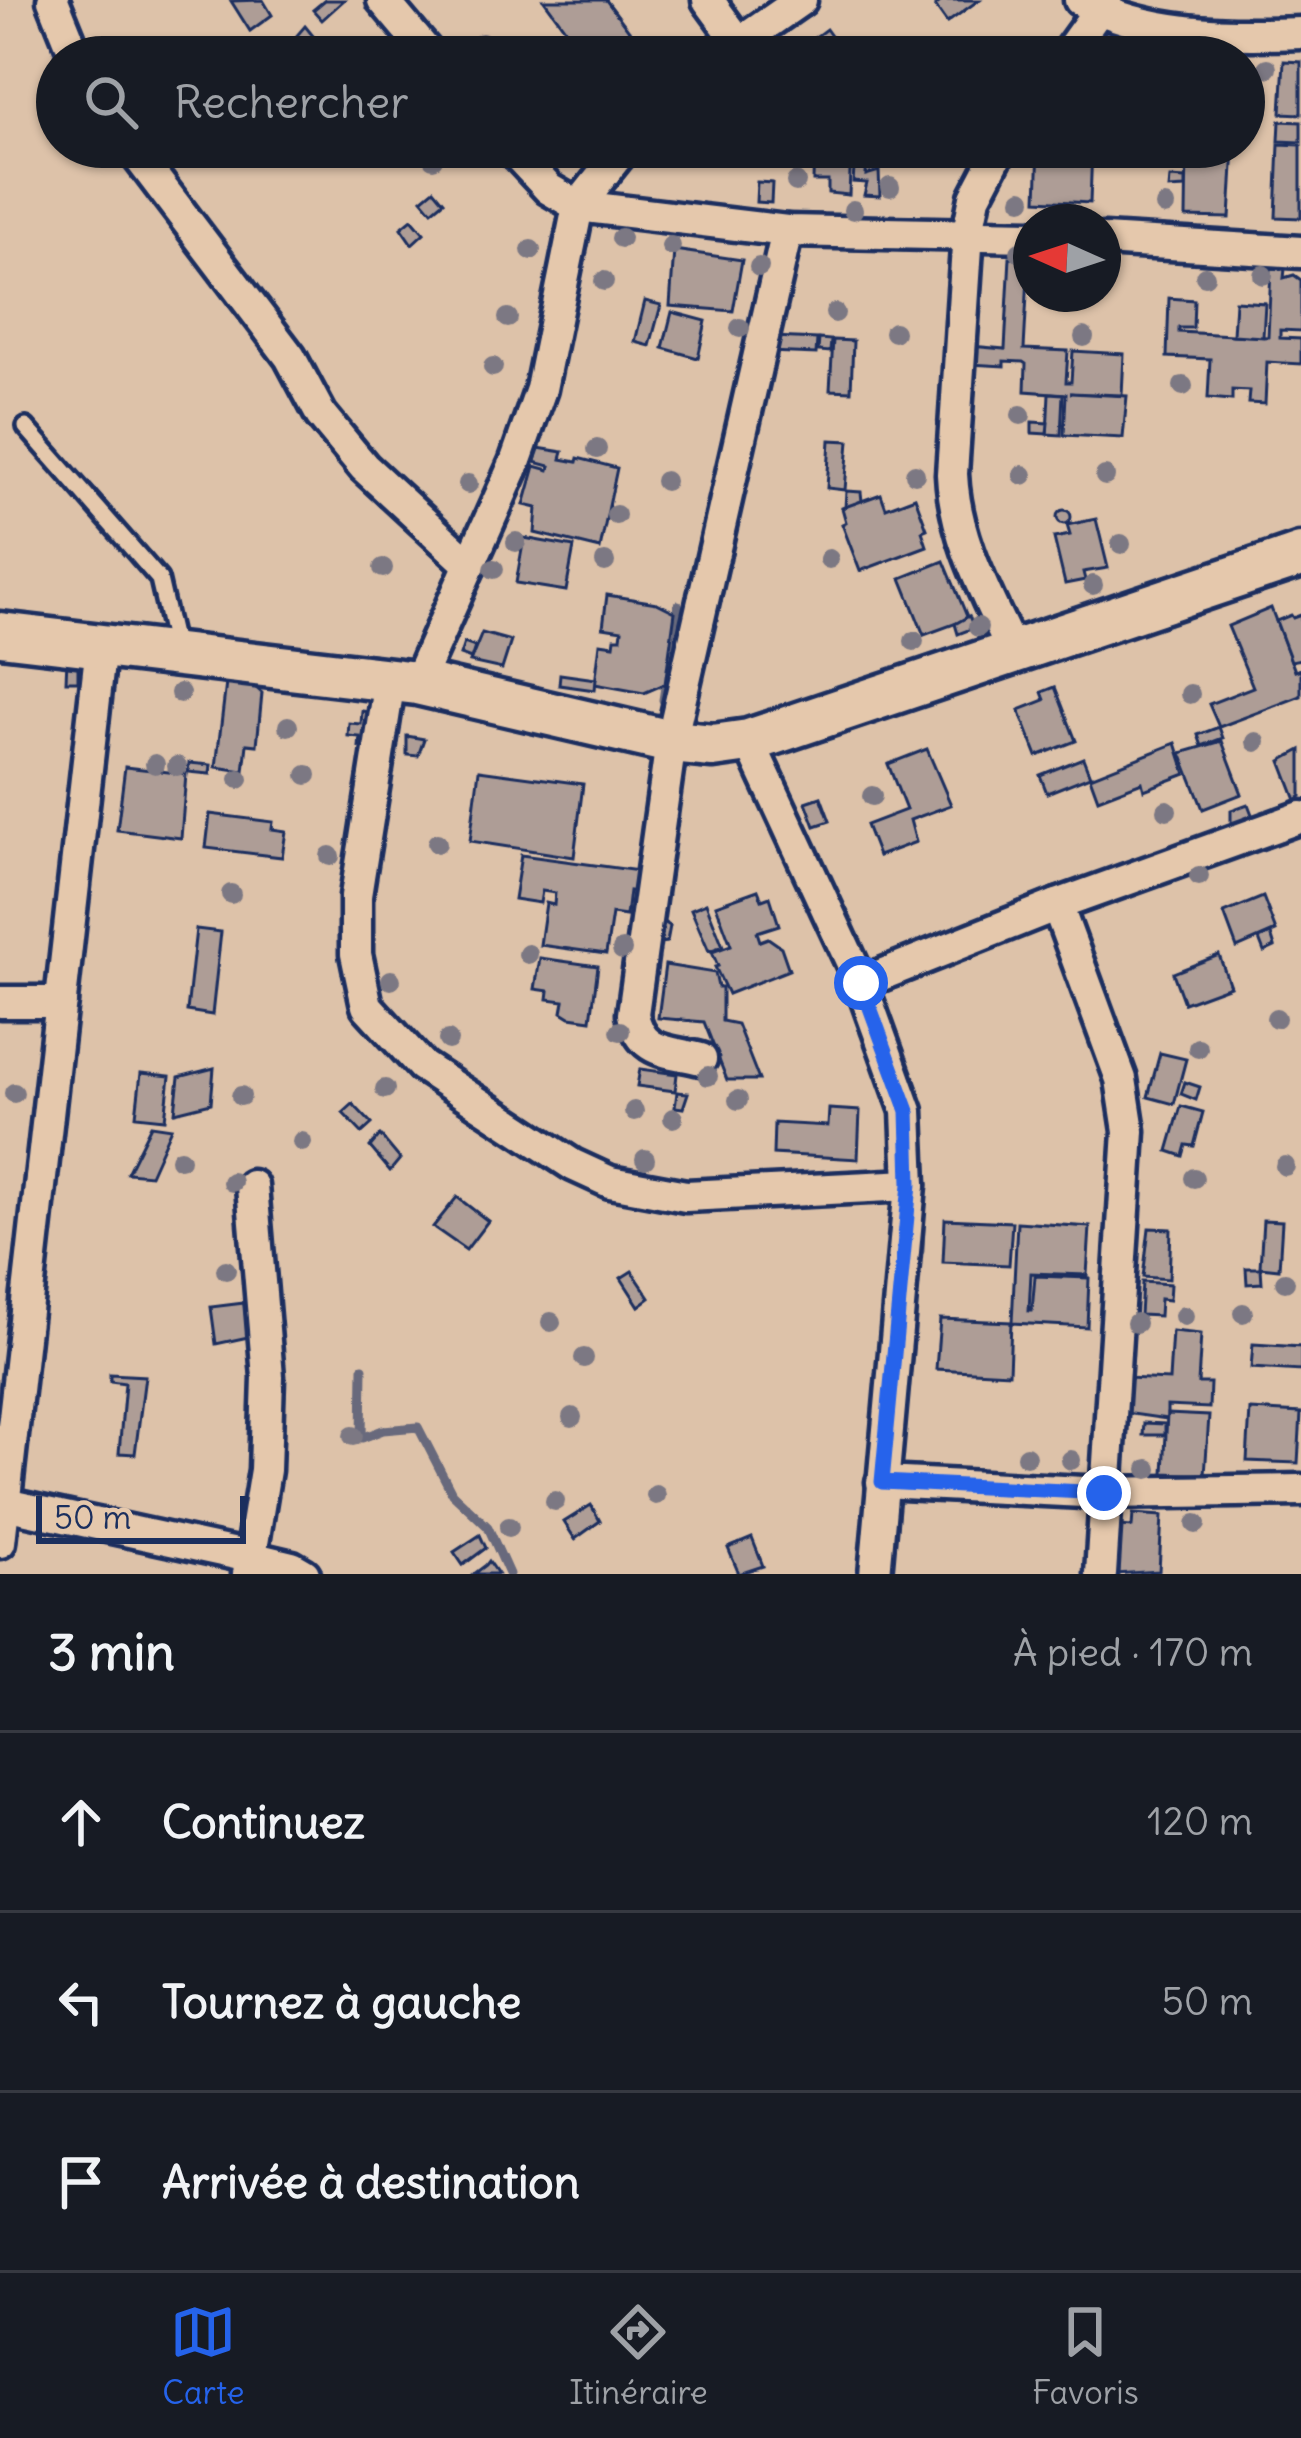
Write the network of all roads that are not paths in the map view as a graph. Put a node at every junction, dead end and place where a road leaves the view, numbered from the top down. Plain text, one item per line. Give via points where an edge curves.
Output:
1 (52, 0) edge
2 (383, 0) edge
3 (708, 0) edge
4 (801, 0) edge
5 (1096, 4) edge
6 (1301, 33) edge
7 (67, 36) edge
8 (413, 36) edge
9 (723, 36) edge
10 (748, 36) edge
11 (1077, 36) edge
12 (147, 168) edge
13 (530, 168) edge
14 (609, 168) edge
15 (990, 168) edge
16 (578, 206) junction
17 (788, 231) junction
18 (968, 232) junction
19 (1013, 235) edge
20 (1121, 241) edge
21 (1301, 252) edge
22 (26, 428) dead end
23 (1301, 555) edge
24 (470, 565) junction
25 (0, 634) edge
26 (100, 645) junction
27 (176, 652) junction
28 (1014, 654) junction
29 (403, 681) junction
30 (749, 741) junction
31 (671, 742) junction
32 (1301, 817) edge
33 (1057, 905) junction
34 (861, 983) junction
35 (0, 1002) edge
36 (61, 1002) junction
37 (700, 1059) dead end
38 (910, 1184) junction
39 (252, 1186) dead end
40 (882, 1482) junction
41 (1301, 1490) edge
42 (1104, 1493) junction
43 (2, 1503) edge
44 (0, 1542) edge
45 (249, 1566) edge
46 (304, 1574) edge
47 (875, 1574) edge
48 (1100, 1574) edge

1 - 7 street
2 - 8 street
3 - 9 street
4 - 10 street
5 - 6 street via 1137,23 1202,34
5 - 11 street
12 - 24 street via 290,357 321,415
13 - 16 street
14 - 16 street
15 - 18 street
16 - 17 street
16 - 24 street via 541,389
17 - 18 street
17 - 31 street
18 - 19 street
18 - 28 street via 953,506
20 - 21 street
22 - 27 lane via 160,579
23 - 28 main road
24 - 29 street
25 - 26 main road
26 - 27 main road
26 - 36 street
27 - 29 main road
28 - 30 main road
29 - 31 main road
29 - 38 street via 356,896 356,954 367,1006 422,1066 610,1182 686,1196
30 - 31 main road
30 - 34 street
31 - 37 street via 633,1014 648,1046
32 - 33 street
33 - 34 street
33 - 42 street via 1120,1078 1129,1130
34 - 38 street via 908,1111
35 - 36 street
36 - 43 street
38 - 40 street
39 - 45 street via 268,1377 265,1470
40 - 42 street
40 - 47 street
41 - 42 street
42 - 48 street
43 - 44 street
43 - 45 street
45 - 46 street

